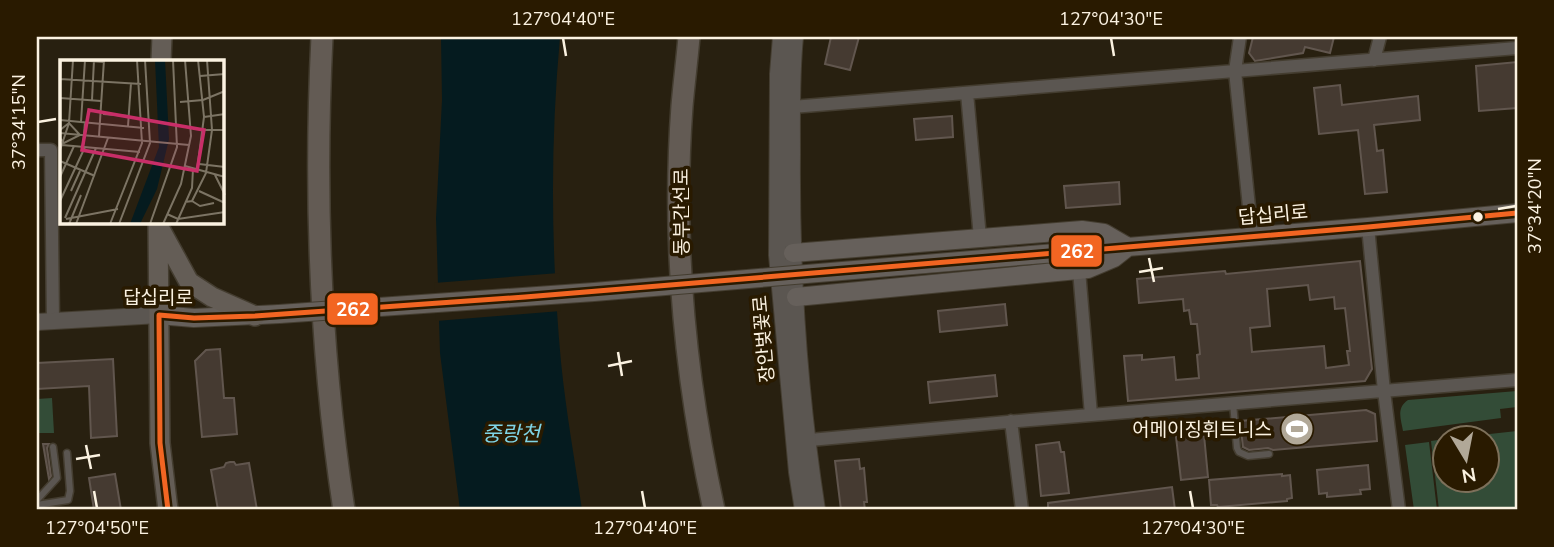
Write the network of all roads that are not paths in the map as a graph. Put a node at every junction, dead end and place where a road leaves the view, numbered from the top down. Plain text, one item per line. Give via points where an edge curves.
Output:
1 (162, 37) edge
2 (322, 37) edge
3 (689, 37) edge
4 (781, 37) edge
5 (795, 37) edge
6 (1240, 37) edge
7 (1380, 37) edge
8 (1517, 48) edge
9 (161, 60) edge
10 (1374, 60) junction
11 (1234, 71) junction
12 (968, 93) junction
13 (792, 107) junction
14 (37, 150) edge
15 (1517, 213) edge
16 (158, 224) edge
17 (1368, 227) junction
18 (1252, 236) junction
19 (980, 237) junction
20 (1128, 247) junction
21 (793, 253) junction
22 (1079, 270) junction
23 (796, 297) junction
24 (159, 315) junction
25 (255, 316) junction
26 (45, 321) edge
27 (1517, 380) edge
28 (1384, 391) junction
29 (1233, 403) junction
30 (1091, 415) junction
31 (1011, 421) junction
32 (801, 440) junction
33 (53, 447) dead end
34 (67, 453) dead end
35 (1269, 454) dead end
36 (37, 503) edge
37 (168, 510) edge
38 (344, 510) edge
39 (714, 510) edge
40 (803, 510) edge
41 (817, 510) edge
42 (1022, 510) edge
43 (1399, 510) edge

1 - 9 main road
2 - 38 highway via 320,268
3 - 39 highway, 동부간선로 via 682,107 680,249 692,393
4 - 32 street, 장안벚꽃로 via 777,255
5 - 13 street, 장안벚꽃로
6 - 11 street
7 - 10 street
8 - 10 street
10 - 11 street
11 - 12 street
11 - 18 street
12 - 13 street
12 - 19 street
13 - 21 street, 장안벚꽃로
14 - 26 street via 51,150
15 - 17 main road, 답십리로
16 - 24 main road
16 - 25 main road via 189,282
17 - 18 main road, 답십리로
17 - 28 street
18 - 20 main road, 답십리로
19 - 20 main road via 1082,230 1104,233
19 - 21 main road
20 - 22 main road via 1104,263
20 - 25 main road, 답십리로, bridge
21 - 23 street, 장안벚꽃로
22 - 23 main road
22 - 30 street
23 - 32 street, 장안벚꽃로
24 - 25 main road, 답십리로
24 - 26 street, 답십리로
24 - 37 main road via 160,443
27 - 28 street
28 - 29 street
28 - 43 street
29 - 30 street
29 - 35 lane via 1239,452
30 - 31 street
31 - 32 street
31 - 42 street
32 - 40 street, 장안벚꽃로
32 - 41 street, 장안벚꽃로
33 - 36 lane via 57,478
34 - 36 lane via 68,500

